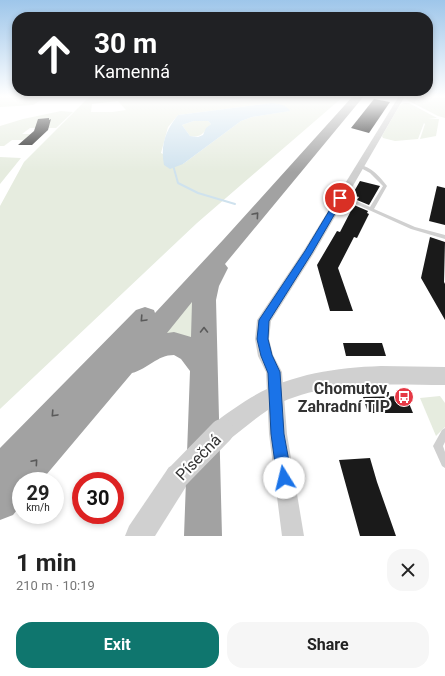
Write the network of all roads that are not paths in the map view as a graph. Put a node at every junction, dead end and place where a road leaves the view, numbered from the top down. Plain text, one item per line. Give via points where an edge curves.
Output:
1 (329, 121) edge
2 (337, 121) edge
3 (387, 121) edge
4 (360, 166) junction
5 (340, 198) junction
6 (371, 209) junction
7 (445, 237) edge
8 (230, 245) junction
9 (204, 369) junction
10 (445, 376) edge
11 (107, 381) junction
12 (275, 395) junction
13 (445, 433) edge
14 (445, 462) edge
15 (0, 472) edge
16 (0, 502) edge
17 (139, 536) edge
18 (203, 536) edge
19 (293, 536) edge

1 -> 15 highway
8 -> 2 highway
3 - 4 street
4 - 5 street
4 - 6 lane via 372,172 385,186
5 - 6 lane
5 - 12 street via 264,320 262,339 266,356 274,372
6 - 7 lane via 413,228
9 -> 8 highway via 204,300 208,286
8 - 11 highway
9 - 11 highway via 187,347 165,344 148,350
9 - 18 highway
10 - 12 street, Písečná via 339,378 307,384
16 -> 11 highway
12 - 17 street, Písečná, bridge via 222,431 178,476
12 - 19 street
13 - 14 lane via 438,446

